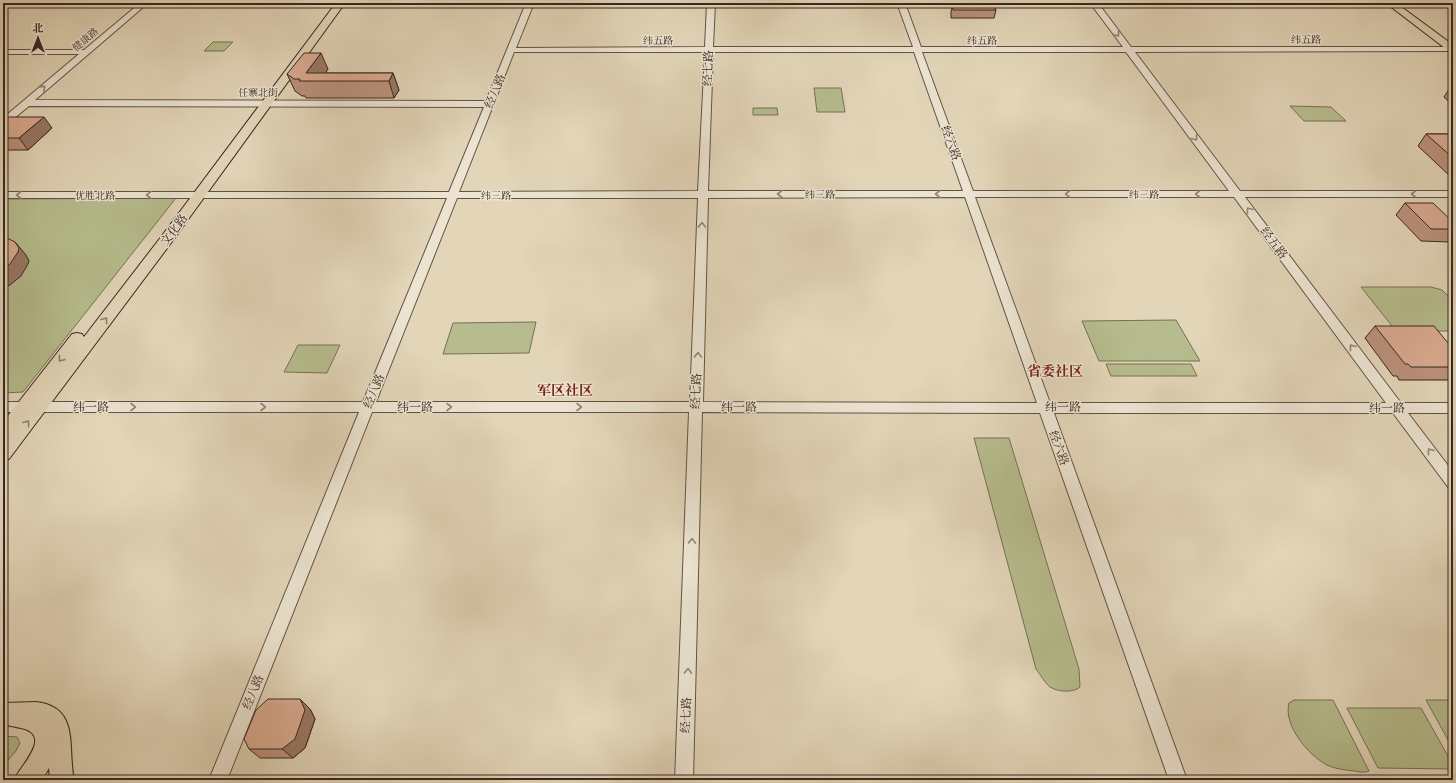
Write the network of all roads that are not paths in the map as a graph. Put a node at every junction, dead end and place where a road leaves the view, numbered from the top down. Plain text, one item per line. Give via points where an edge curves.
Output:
1 (144, 3) edge
2 (333, 3) edge
3 (341, 3) edge
4 (530, 3) edge
5 (711, 3) edge
6 (901, 3) edge
7 (1094, 3) edge
8 (1390, 3) edge
9 (1399, 3) edge
10 (1453, 48) edge
11 (511, 50) junction
12 (709, 50) junction
13 (918, 50) junction
14 (1129, 50) junction
15 (3, 52) edge
16 (86, 52) junction
17 (27, 102) junction
18 (262, 103) junction
19 (489, 104) junction
20 (3, 122) edge
21 (703, 194) junction
22 (969, 194) junction
23 (1237, 194) junction
24 (1453, 194) edge
25 (3, 195) edge
26 (194, 195) junction
27 (453, 195) junction
28 (24, 406) junction
29 (39, 406) junction
30 (3, 407) edge
31 (368, 407) junction
32 (696, 407) junction
33 (1045, 407) junction
34 (1397, 408) junction
35 (1453, 408) edge
36 (3, 434) edge
37 (3, 454) edge
38 (1453, 482) edge
39 (5, 714) edge
40 (26, 780) edge
41 (62, 780) edge
42 (218, 780) edge
43 (684, 780) edge
44 (1178, 780) edge

1 - 16 street, 健康路
2 - 18 main road, 文化路
3 - 18 main road, 文化路
4 - 11 street, 经八路
5 - 12 street, 经七路
6 - 13 street, 经六路
7 -> 14 street, 经五路
8 - 10 main road
9 - 10 main road
10 - 14 street, 纬五路
11 - 12 street, 纬五路
11 - 19 street, 经八路
12 - 13 street, 纬五路
12 - 21 street, 经七路
13 - 14 street, 纬五路
13 - 22 street, 经六路
14 -> 23 street, 经五路
15 - 16 street
17 -> 16 street, 健康路
17 - 18 street, 任寨北街
17 - 20 street, 健康路
18 - 19 street, 任寨北街
18 - 26 main road, 文化路
19 - 27 street, 经八路
22 -> 21 street, 纬三路
21 - 27 street, 纬三路
32 -> 21 street, 经七路
23 -> 22 street, 纬三路
22 - 33 street, 经六路
24 -> 23 street, 纬三路
34 -> 23 street, 经五路
26 -> 25 street, 优胜北路
26 - 27 street, 纬三路
26 -> 28 main road, 文化路
29 -> 26 main road, 文化路
27 - 31 street, 经八路
28 - 29 street, 纬一路
28 - 30 street, 纬一路
28 - 36 main road, 文化路
29 -> 31 street, 纬一路
37 -> 29 main road, 文化路
31 -> 32 street, 纬一路
31 - 42 street, 经八路
32 - 33 street, 纬一路
43 -> 32 street, 经七路
33 - 34 street, 纬一路
33 - 44 street, 经六路
34 - 35 street, 纬一路
38 -> 34 street, 经五路
39 - 40 main road via 34,720 44,731 46,746 40,763
39 - 41 main road via 40,713 53,718 60,738 59,760

